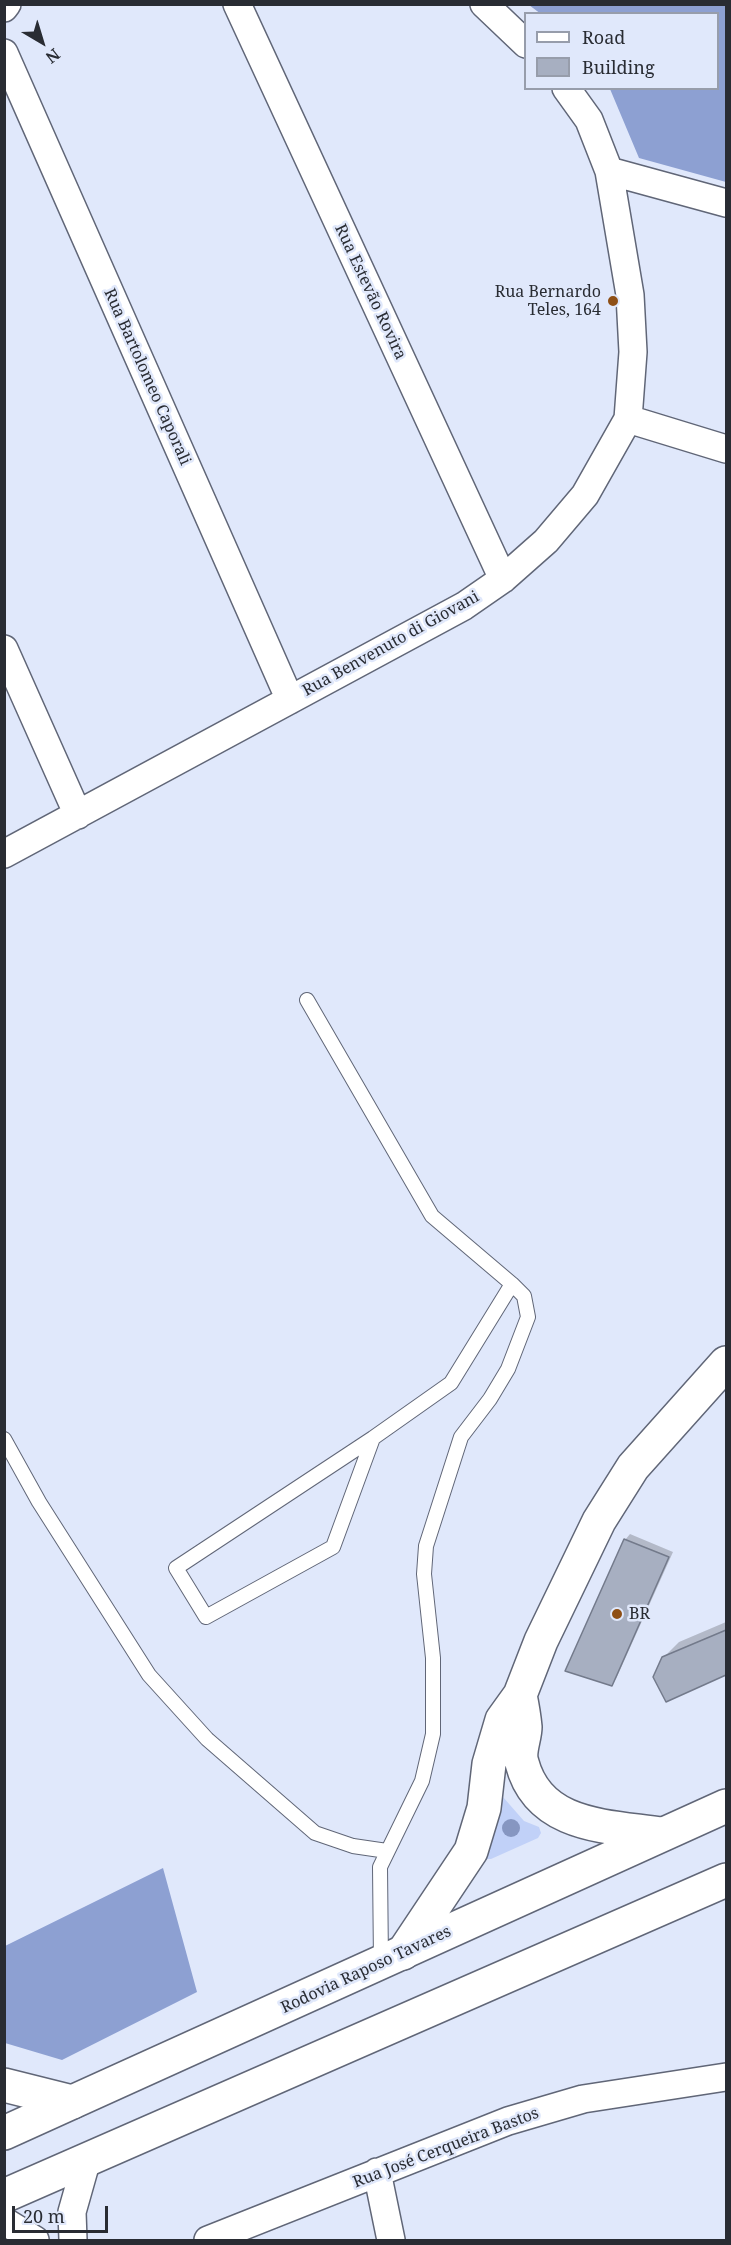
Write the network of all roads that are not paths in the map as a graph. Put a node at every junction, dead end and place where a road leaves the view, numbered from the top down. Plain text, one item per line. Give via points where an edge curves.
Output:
1 (237, 4) edge
2 (484, 4) edge
3 (524, 43) edge
4 (4, 53) edge
5 (567, 90) edge
6 (609, 171) junction
7 (726, 203) edge
8 (628, 419) junction
9 (726, 449) edge
10 (503, 579) junction
11 (4, 649) edge
12 (290, 700) junction
13 (78, 815) junction
14 (4, 854) edge
15 (307, 1000) dead end
16 (512, 1284) junction
17 (726, 1363) edge
18 (373, 1438) junction
19 (4, 1439) edge
20 (520, 1695) junction
21 (726, 1806) edge
22 (662, 1834) junction
23 (387, 1851) junction
24 (726, 1880) edge
25 (392, 1958) junction
26 (726, 2077) edge
27 (4, 2085) edge
28 (72, 2102) junction
29 (4, 2133) edge
30 (87, 2159) junction
31 (377, 2172) junction
32 (4, 2196) edge
33 (4, 2221) edge
34 (34, 2241) edge
35 (73, 2241) edge
36 (208, 2241) edge
37 (391, 2241) edge

1 - 10 street, Rua Estevão Rovira
2 - 3 street
4 - 12 street, Rua Bartolomeo Caporali
5 - 6 street, Rua Benvenuto di Giovani via 589,120
6 - 7 street
6 - 8 street, Rua Benvenuto di Giovani via 630,295 633,352
8 - 9 street
8 - 10 street, Rua Benvenuto di Giovani via 585,495 546,542
10 - 12 street, Rua Benvenuto di Giovani via 464,606
11 - 13 street
12 - 13 street, Rua Benvenuto di Giovani
13 - 14 street, Rua Benvenuto di Giovani
15 - 16 lane via 432,1216
16 - 18 lane via 451,1383
16 - 23 lane via 524,1296 528,1317 508,1369 461,1437 426,1546 424,1574 433,1658 433,1734 422,1781
17 - 20 main road via 633,1467 599,1521 541,1641
18 - 18 lane via 333,1547 206,1617 176,1568
19 - 23 lane via 39,1502 149,1675 207,1739 315,1833 353,1846
20 - 22 main road via 525,1728 520,1760 529,1783 552,1808 575,1821
20 - 25 main road via 502,1720 471,1851
21 - 22 main road, Rodovia Raposo Tavares
22 - 25 main road, Rodovia Raposo Tavares
23 - 25 lane via 380,1867
24 - 30 main road
25 - 28 main road, Rodovia Raposo Tavares
26 - 31 street, Rua José Cerqueira Bastos via 583,2099 508,2121
27 - 28 main road
28 - 29 main road, Rodovia Raposo Tavares
30 - 32 main road
30 - 35 street via 72,2212
31 - 36 street, Rua José Cerqueira Bastos
31 - 37 street
33 - 34 street

